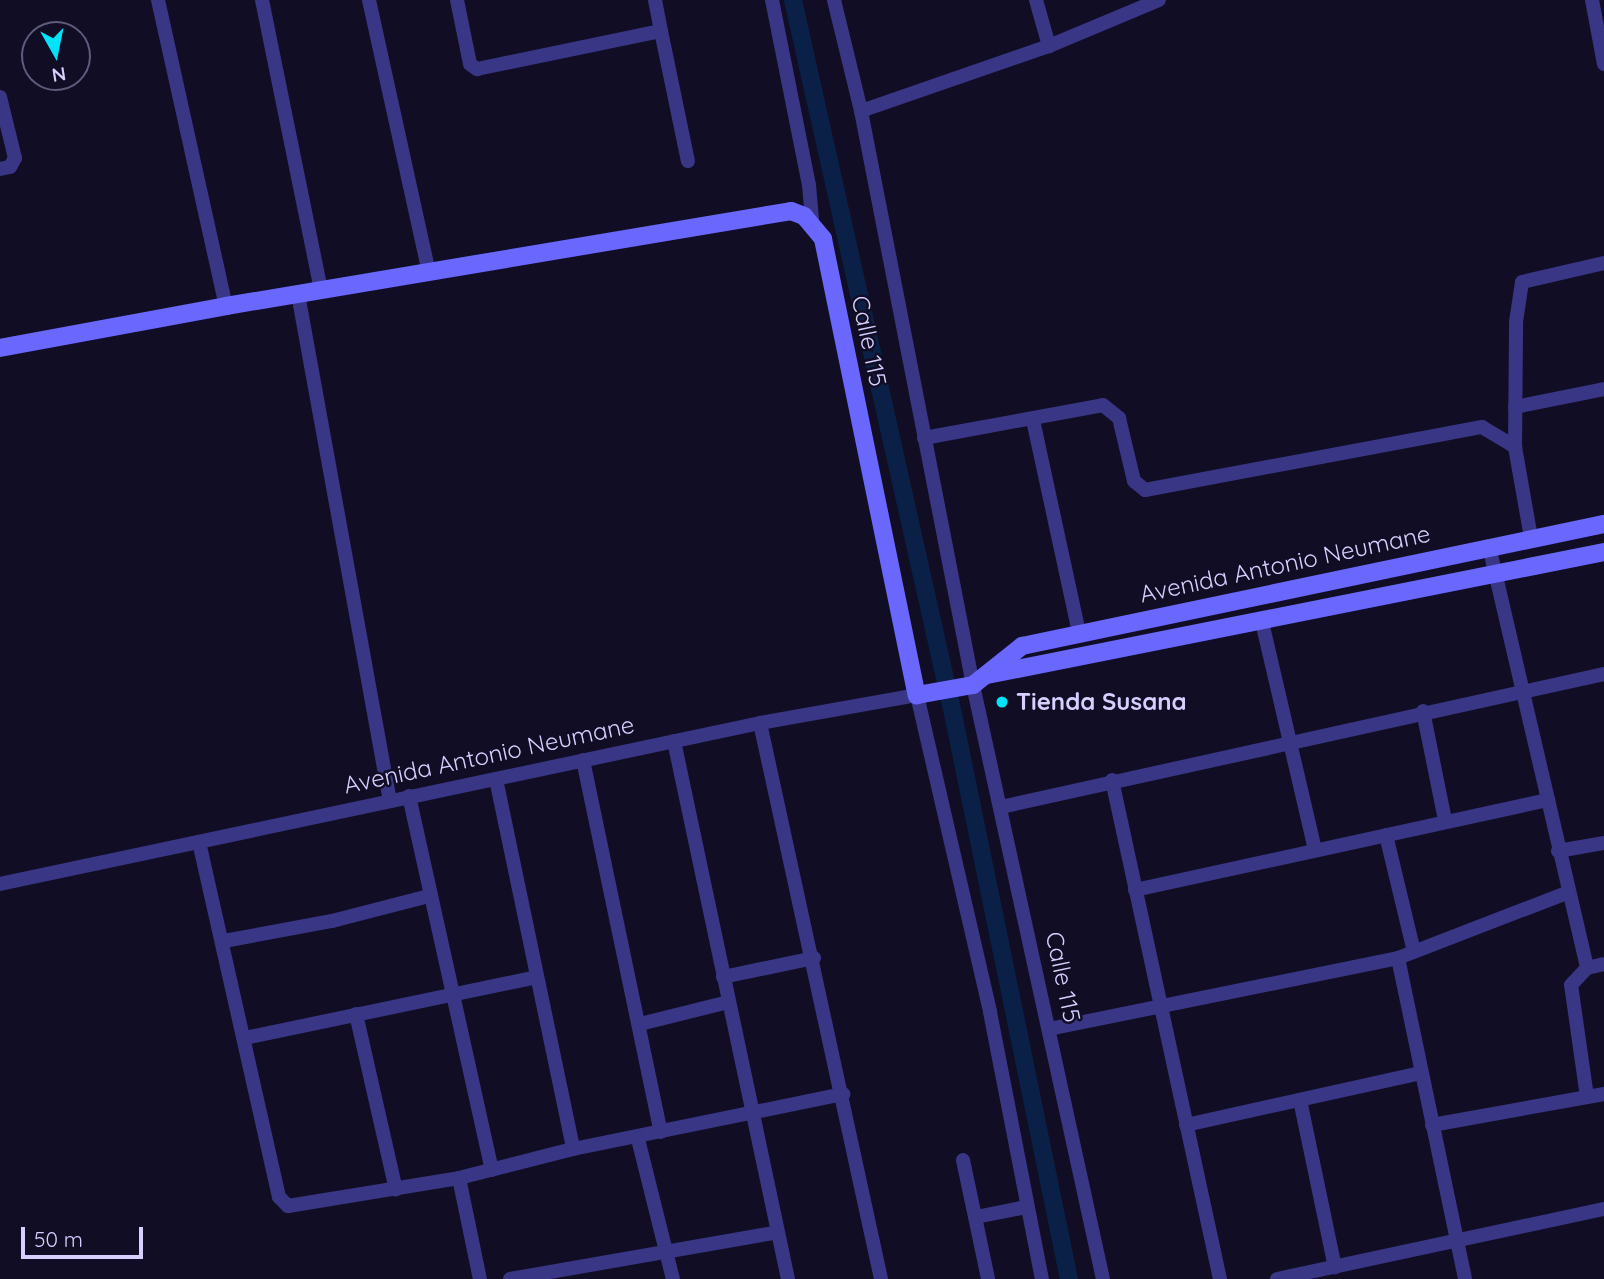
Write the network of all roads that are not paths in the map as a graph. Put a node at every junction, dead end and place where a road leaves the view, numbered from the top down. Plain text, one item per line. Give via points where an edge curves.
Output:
1 (159, 0) edge
2 (262, 0) edge
3 (369, 0) edge
4 (457, 0) edge
5 (655, 0) edge
6 (772, 0) edge
7 (834, 0) edge
8 (1036, 0) edge
9 (1159, 0) edge
10 (1592, 0) edge
11 (661, 31) junction
12 (1049, 46) junction
13 (1604, 64) edge
14 (0, 97) edge
15 (861, 111) junction
16 (688, 161) dead end
17 (0, 169) edge
18 (812, 223) junction
19 (1604, 263) edge
20 (429, 274) junction
21 (321, 290) junction
22 (298, 294) junction
23 (226, 306) junction
24 (1, 344) edge
25 (1604, 388) edge
26 (1515, 407) junction
27 (1033, 420) junction
28 (924, 438) junction
29 (1514, 447) junction
30 (1604, 524) edge
31 (1531, 538) junction
32 (1489, 546) junction
33 (1604, 552) edge
34 (1499, 575) junction
35 (1262, 622) junction
36 (1079, 633) junction
37 (1604, 674) edge
38 (976, 682) junction
39 (1525, 691) junction
40 (922, 695) junction
41 (1423, 711) junction
42 (760, 723) junction
43 (674, 741) junction
44 (1290, 741) junction
45 (583, 760) junction
46 (496, 779) junction
47 (1112, 780) junction
48 (409, 796) junction
49 (1548, 800) junction
50 (390, 801) junction
51 (1000, 807) junction
52 (1445, 821) junction
53 (1386, 835) junction
54 (199, 842) junction
55 (1604, 843) edge
56 (1315, 850) junction
57 (1558, 851) junction
58 (0, 884) edge
59 (1135, 890) junction
60 (1569, 892) junction
61 (429, 896) junction
62 (224, 941) junction
63 (1414, 952) junction
64 (814, 958) junction
65 (1398, 958) junction
66 (1604, 964) edge
67 (1587, 968) junction
68 (537, 977) junction
69 (723, 977) junction
70 (450, 992) junction
71 (728, 1002) junction
72 (1160, 1008) junction
73 (356, 1014) junction
74 (640, 1024) junction
75 (1049, 1029) junction
76 (245, 1038) junction
77 (1420, 1073) junction
78 (843, 1094) junction
79 (1604, 1094) edge
80 (1587, 1097) junction
81 (1300, 1100) junction
82 (755, 1111) junction
83 (1185, 1125) junction
84 (1432, 1125) junction
85 (662, 1132) junction
86 (638, 1139) junction
87 (573, 1149) junction
88 (962, 1160) dead end
89 (492, 1170) junction
90 (459, 1178) junction
91 (396, 1190) junction
92 (1026, 1207) junction
93 (1604, 1209) edge
94 (975, 1217) junction
95 (778, 1232) junction
96 (1456, 1240) junction
97 (667, 1253) junction
98 (1335, 1267) junction
99 (575, 1274) edge
100 (480, 1279) edge
101 (510, 1279) edge
102 (673, 1279) edge
103 (788, 1279) edge
104 (881, 1279) edge
105 (988, 1279) edge
106 (1042, 1279) edge
107 (1103, 1279) edge
108 (1220, 1279) edge
109 (1277, 1279) edge
110 (1465, 1279) edge

1 - 23 street
2 - 21 street
3 - 20 street
4 - 11 street via 470,64 477,69
5 - 11 street
6 - 18 street, Calle 115 via 809,185
7 - 15 street, Calle 115
8 - 12 street
9 - 12 street
10 - 13 street
11 - 16 street
12 - 15 street
14 - 17 street via 15,158 10,167
15 - 28 street, Calle 115
18 - 20 street via 791,211
18 - 40 street, Calle 115 via 823,239
19 - 26 street via 1521,282
20 - 21 street
21 - 22 street
22 - 23 street
22 - 50 street
23 - 24 street
25 - 26 street
26 - 29 street
27 - 28 street
27 - 29 street via 1087,404 1110,408 1119,418 1134,481 1145,490 1482,427
27 - 36 street
28 - 38 street, Calle 115
29 - 31 street
30 - 31 street, Avenida Antonio Neumane
31 - 32 street, Avenida Antonio Neumane
32 - 34 street
32 - 36 street, Avenida Antonio Neumane
33 - 34 street, Avenida Antonio Neumane
34 - 35 street, Avenida Antonio Neumane
34 - 39 street
35 - 38 street, Avenida Antonio Neumane
35 - 44 street
36 - 38 street, Avenida Antonio Neumane via 1007,653
37 - 39 street
38 - 40 street, Avenida Antonio Neumane
38 - 51 street, Calle 115
39 - 41 street
39 - 49 street
40 - 42 street, Avenida Antonio Neumane
40 - 92 street
41 - 44 street
41 - 52 street
42 - 43 street, Avenida Antonio Neumane
42 - 64 street
43 - 45 street, Avenida Antonio Neumane
43 - 69 street
44 - 47 street
44 - 56 street
45 - 46 street, Avenida Antonio Neumane
45 - 74 street
46 - 48 street, Avenida Antonio Neumane
46 - 68 street
47 - 51 street
47 - 59 street
48 - 50 street, Avenida Antonio Neumane
48 - 61 street
49 - 52 street
49 - 57 street
50 - 54 street, Avenida Antonio Neumane
51 - 75 street, Calle 115
52 - 53 street
53 - 56 street
53 - 63 street
54 - 58 street, Avenida Antonio Neumane
54 - 62 street
55 - 57 street
56 - 59 street
57 - 60 street
59 - 72 street
60 - 63 street
60 - 67 street
61 - 62 street via 332,921
61 - 70 street
62 - 76 street
63 - 65 street
64 - 69 street
64 - 78 street
65 - 72 street
65 - 77 street
66 - 67 street
67 - 80 street via 1574,980 1570,993
68 - 70 street
68 - 87 street
69 - 71 street
70 - 73 street
70 - 89 street
71 - 74 street
71 - 82 street
72 - 75 street
72 - 83 street
73 - 76 street
73 - 91 street
74 - 85 street
75 - 107 street, Calle 115
76 - 91 street via 279,1197 288,1206 303,1206
77 - 81 street
77 - 84 street
78 - 82 street
78 - 104 street
79 - 80 street
80 - 84 street
81 - 83 street
81 - 98 street
82 - 85 street
82 - 95 street
83 - 108 street
84 - 96 street
85 - 86 street
86 - 87 street
86 - 97 street
87 - 89 street
88 - 94 street
89 - 90 street
90 - 91 street
90 - 100 street
92 - 94 street
92 - 106 street
93 - 96 street
94 - 105 street
95 - 97 street
95 - 103 street
96 - 98 street
96 - 110 street
97 - 99 street
97 - 102 street
98 - 109 street
99 - 101 street

